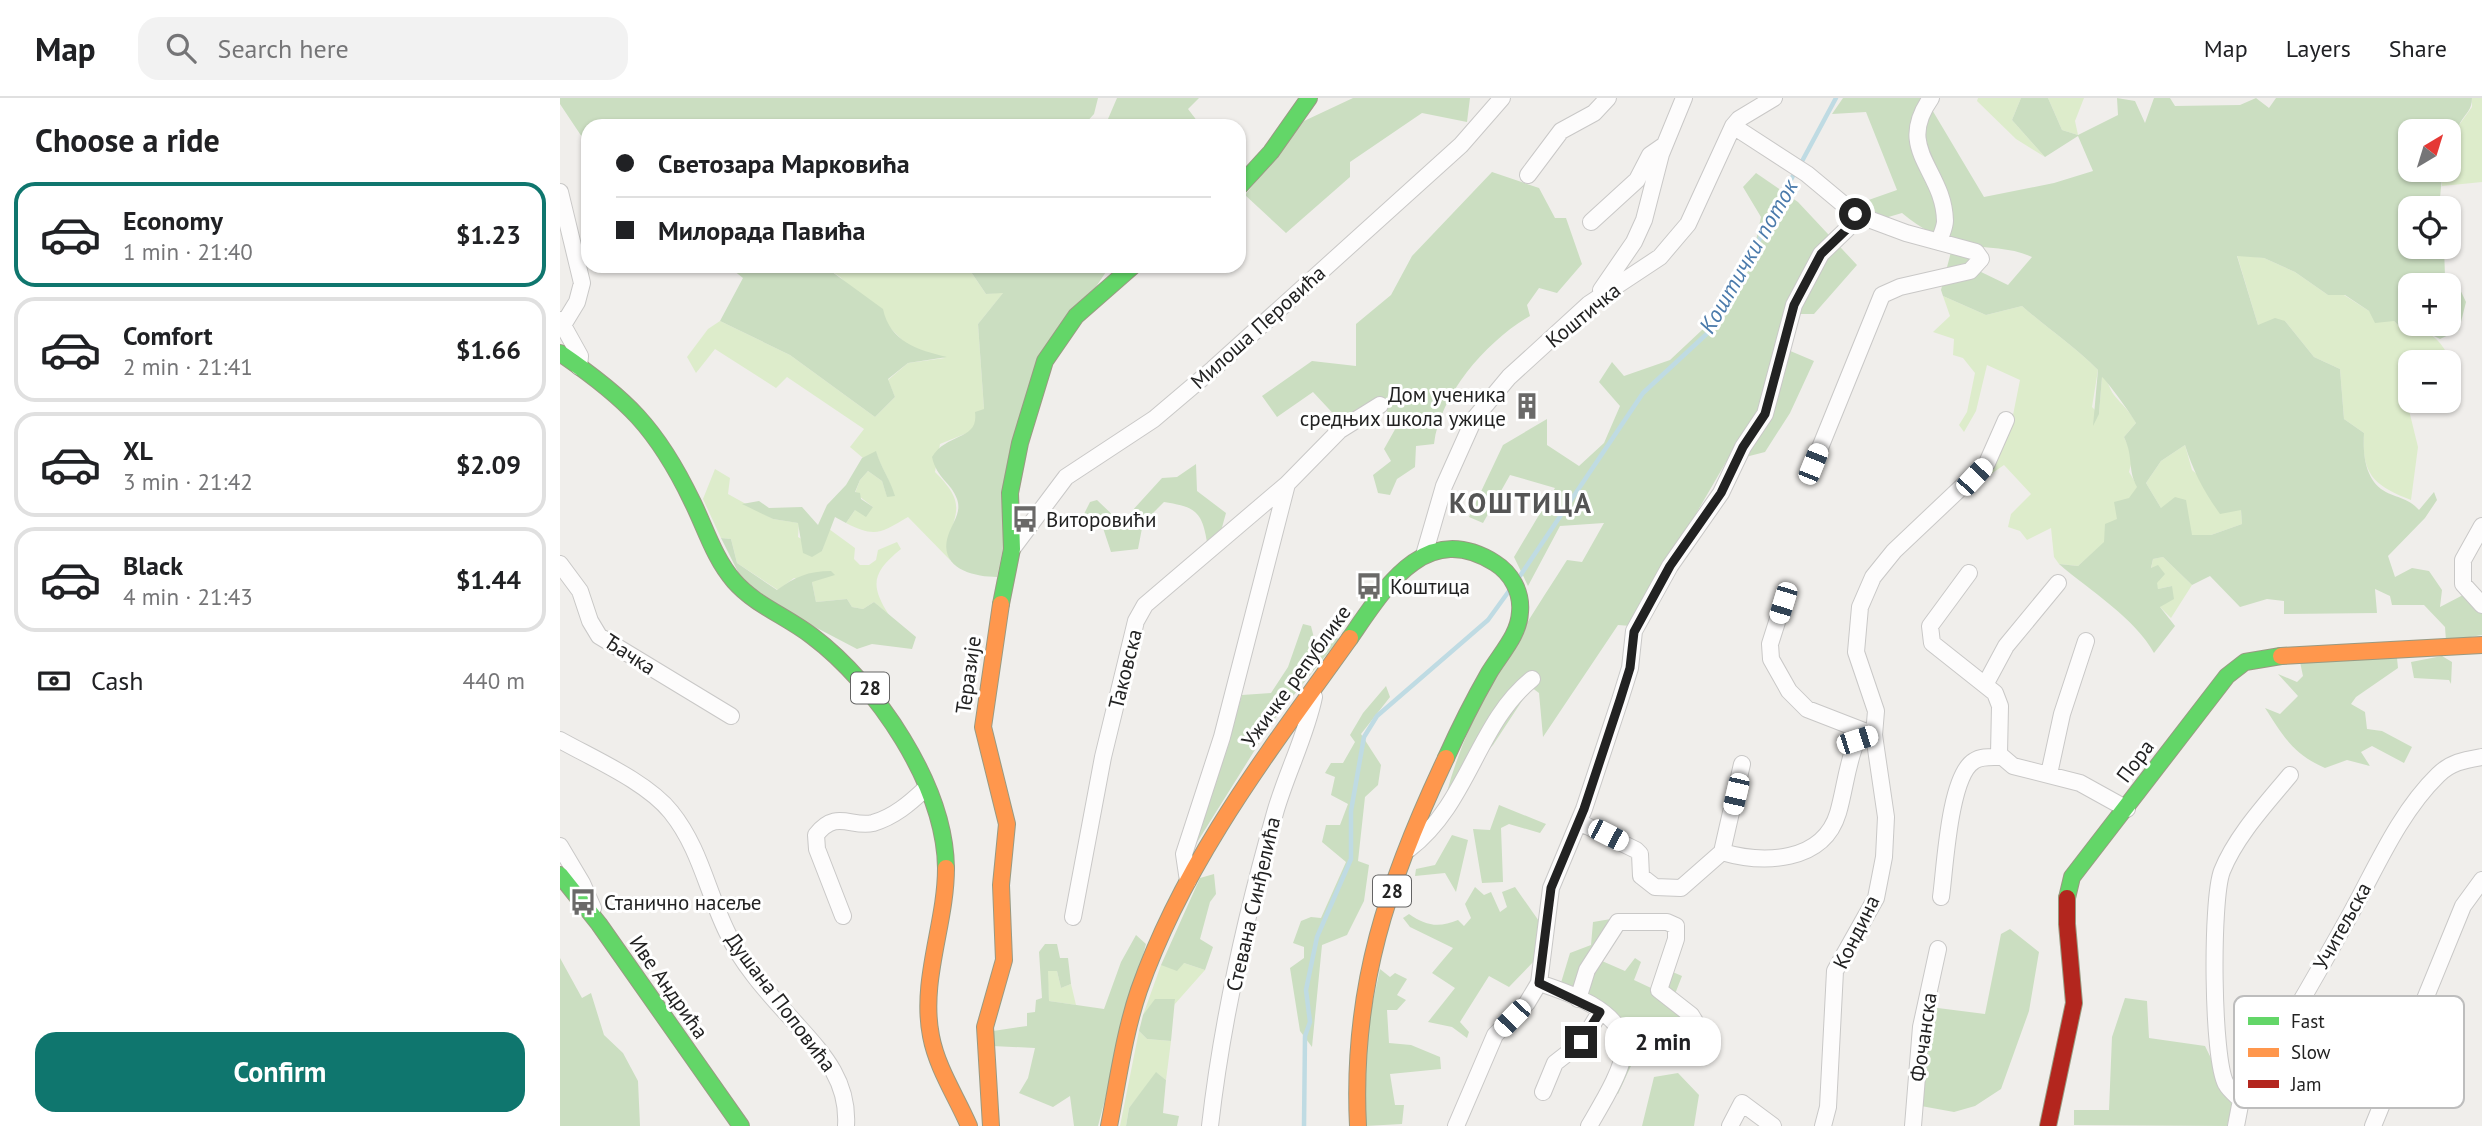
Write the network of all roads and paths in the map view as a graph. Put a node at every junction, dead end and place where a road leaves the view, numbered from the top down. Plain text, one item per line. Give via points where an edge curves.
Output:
1 (1309, 98) edge
2 (1502, 98) edge
3 (1608, 98) edge
4 (1684, 98) edge
5 (1774, 98) edge
6 (1931, 98) edge
7 (1733, 126) junction
8 (1665, 144) junction
9 (1528, 175) dead end
10 (1246, 179) edge
11 (560, 192) edge
12 (1855, 214) junction
13 (1591, 222) dead end
14 (1939, 242) junction
15 (1110, 273) edge
16 (1124, 273) edge
17 (1094, 298) junction
18 (1590, 304) junction
19 (561, 322) edge
20 (560, 354) edge
21 (579, 367) junction
22 (1380, 405) dead end
23 (2006, 419) dead end
24 (1813, 464) dead end
25 (1287, 484) junction
26 (2482, 526) edge
27 (1012, 549) junction
28 (1424, 555) junction
29 (560, 564) edge
30 (1969, 573) dead end
31 (2058, 583) dead end
32 (1783, 603) dead end
33 (2482, 606) edge
34 (2086, 641) dead end
35 (2482, 645) edge
36 (1532, 679) dead end
37 (1985, 685) junction
38 (1313, 688) junction
39 (731, 716) dead end
40 (1874, 735) junction
41 (560, 740) edge
42 (2000, 757) junction
43 (2482, 757) edge
44 (1742, 764) dead end
45 (2049, 774) junction
46 (2290, 775) dead end
47 (925, 789) junction
48 (2127, 808) junction
49 (1579, 822) junction
50 (560, 846) edge
51 (1409, 849) junction
52 (1722, 852) junction
53 (560, 875) edge
54 (2482, 880) edge
55 (1188, 881) junction
56 (1941, 897) dead end
57 (843, 916) dead end
58 (1073, 917) dead end
59 (599, 924) junction
60 (1938, 950) dead end
61 (1539, 983) junction
62 (2303, 996) edge
63 (2427, 996) edge
64 (1578, 999) junction
65 (1600, 1012) junction
66 (1710, 1046) dead end
67 (1543, 1092) dead end
68 (2234, 1093) edge
69 (2239, 1108) edge
70 (2381, 1108) edge
71 (2050, 1125) edge
72 (741, 1126) edge
73 (846, 1126) edge
74 (969, 1126) edge
75 (991, 1126) edge
76 (1109, 1126) edge
77 (1210, 1126) edge
78 (1358, 1126) edge
79 (1456, 1126) edge
80 (1590, 1126) edge
81 (1730, 1126) edge
82 (1773, 1126) edge
83 (1823, 1126) edge
84 (1913, 1126) edge
85 (2236, 1126) edge
86 (2374, 1126) edge

1 - 10 main road
2 - 27 street, Милоша Перовића via 1461,145 1213,369 1154,419 1066,477
3 - 9 street via 1594,113 1561,131
4 - 8 street
5 - 7 street, Коштичка
6 - 14 street via 1917,119 1915,135 1937,186 1945,222
7 - 12 street via 1807,174
7 - 18 street, Коштичка via 1688,224 1660,257
8 - 13 street via 1650,155 1637,180
8 - 18 street via 1634,242
11 - 19 street via 582,283 577,302
12 - 14 street
12 - 49 street via 1847,229 1821,254 1794,305 1765,414 1634,632 1630,668
14 - 24 street via 1976,253 1981,259 1969,271 1882,295
15 - 17 street
16 - 17 main road, Теразије
17 - 27 main road, Теразије via 1045,361 1031,401 1010,493
18 - 28 street, Коштичка via 1509,377 1474,419 1444,486
19 - 21 street via 580,356
20 - 21 main road, 28
21 - 47 main road, 28 via 620,395 640,418 680,478 734,582 824,645 875,695 906,744
22 - 25 street, Таковска via 1340,430
23 - 40 street, Кондина via 1987,463 1894,551 1873,577 1860,607 1856,652 1876,711
25 - 55 street via 1222,737 1184,854
25 - 58 street, Таковска via 1145,605 1136,621 1102,757
26 - 33 street via 2463,561 2463,584
27 - 75 main road, Теразије via 983,727 1007,824 1001,885 1004,960 985,1027
28 - 38 main road, Ужичке републике via 1391,584
28 - 51 main road, 28 via 1446,549 1493,559 1507,571 1519,596 1518,630 1468,715
29 - 39 street, Ђачка via 580,591 599,636
30 - 37 street via 1930,626 1932,643
31 - 37 street via 2006,646
32 - 40 street via 1770,644 1771,659 1789,691 1807,709
34 - 45 street via 2062,714
35 - 48 main road, Пора via 2263,657 2245,662 2208,698
36 - 51 street via 1499,718 1448,809
37 - 42 street via 2000,706
38 - 55 main road, Ужичке републике via 1239,790
38 - 77 street, Стевана Синђелића via 1314,699 1289,765 1252,892 1217,1064
40 - 52 street via 1857,740 1837,817 1816,844 1804,853 1772,858
40 - 83 street, Кондина via 1886,817 1884,857 1876,898 1835,971 1828,1107
41 - 73 street, Душана Поповића via 635,783 670,810 695,848 727,933 755,975 821,1049 843,1087
42 - 45 street via 2013,766
42 - 56 street via 1973,762 1964,771 1953,810
43 - 62 street, Учитељска via 2446,768 2409,813
44 - 52 street
45 - 48 street via 2093,788
46 - 68 street via 2221,872 2216,907 2218,1055 2226,1084
47 - 57 street via 887,818 869,824 831,822 816,835
47 - 74 main road, 28 via 942,836 946,869 929,1024 938,1064
48 - 71 main road, Пора via 2083,859 2068,887 2064,918 2074,1003
49 - 52 street via 1636,849 1641,876 1666,890 1681,888
49 - 61 street via 1551,888
50 - 59 street
51 - 78 main road, 28 via 1365,980 1357,1038
53 - 59 main road, Иве Андрића
54 - 63 street via 2463,906
55 - 76 main road, Ужичке републике via 1134,1008
59 - 72 main road, Иве Андрића
60 - 84 street, Фочанска via 1921,1027
61 - 64 street
61 - 79 street via 1527,1003 1495,1035
64 - 65 street
64 - 66 street via 1587,970 1618,922 1667,922 1676,926 1676,939 1660,990 1690,1015
65 - 67 street via 1581,1042 1555,1063
65 - 80 street via 1617,1025 1624,1045 1622,1060
69 - 85 street, Учитељска
70 - 86 street
81 - 82 street via 1742,1103

